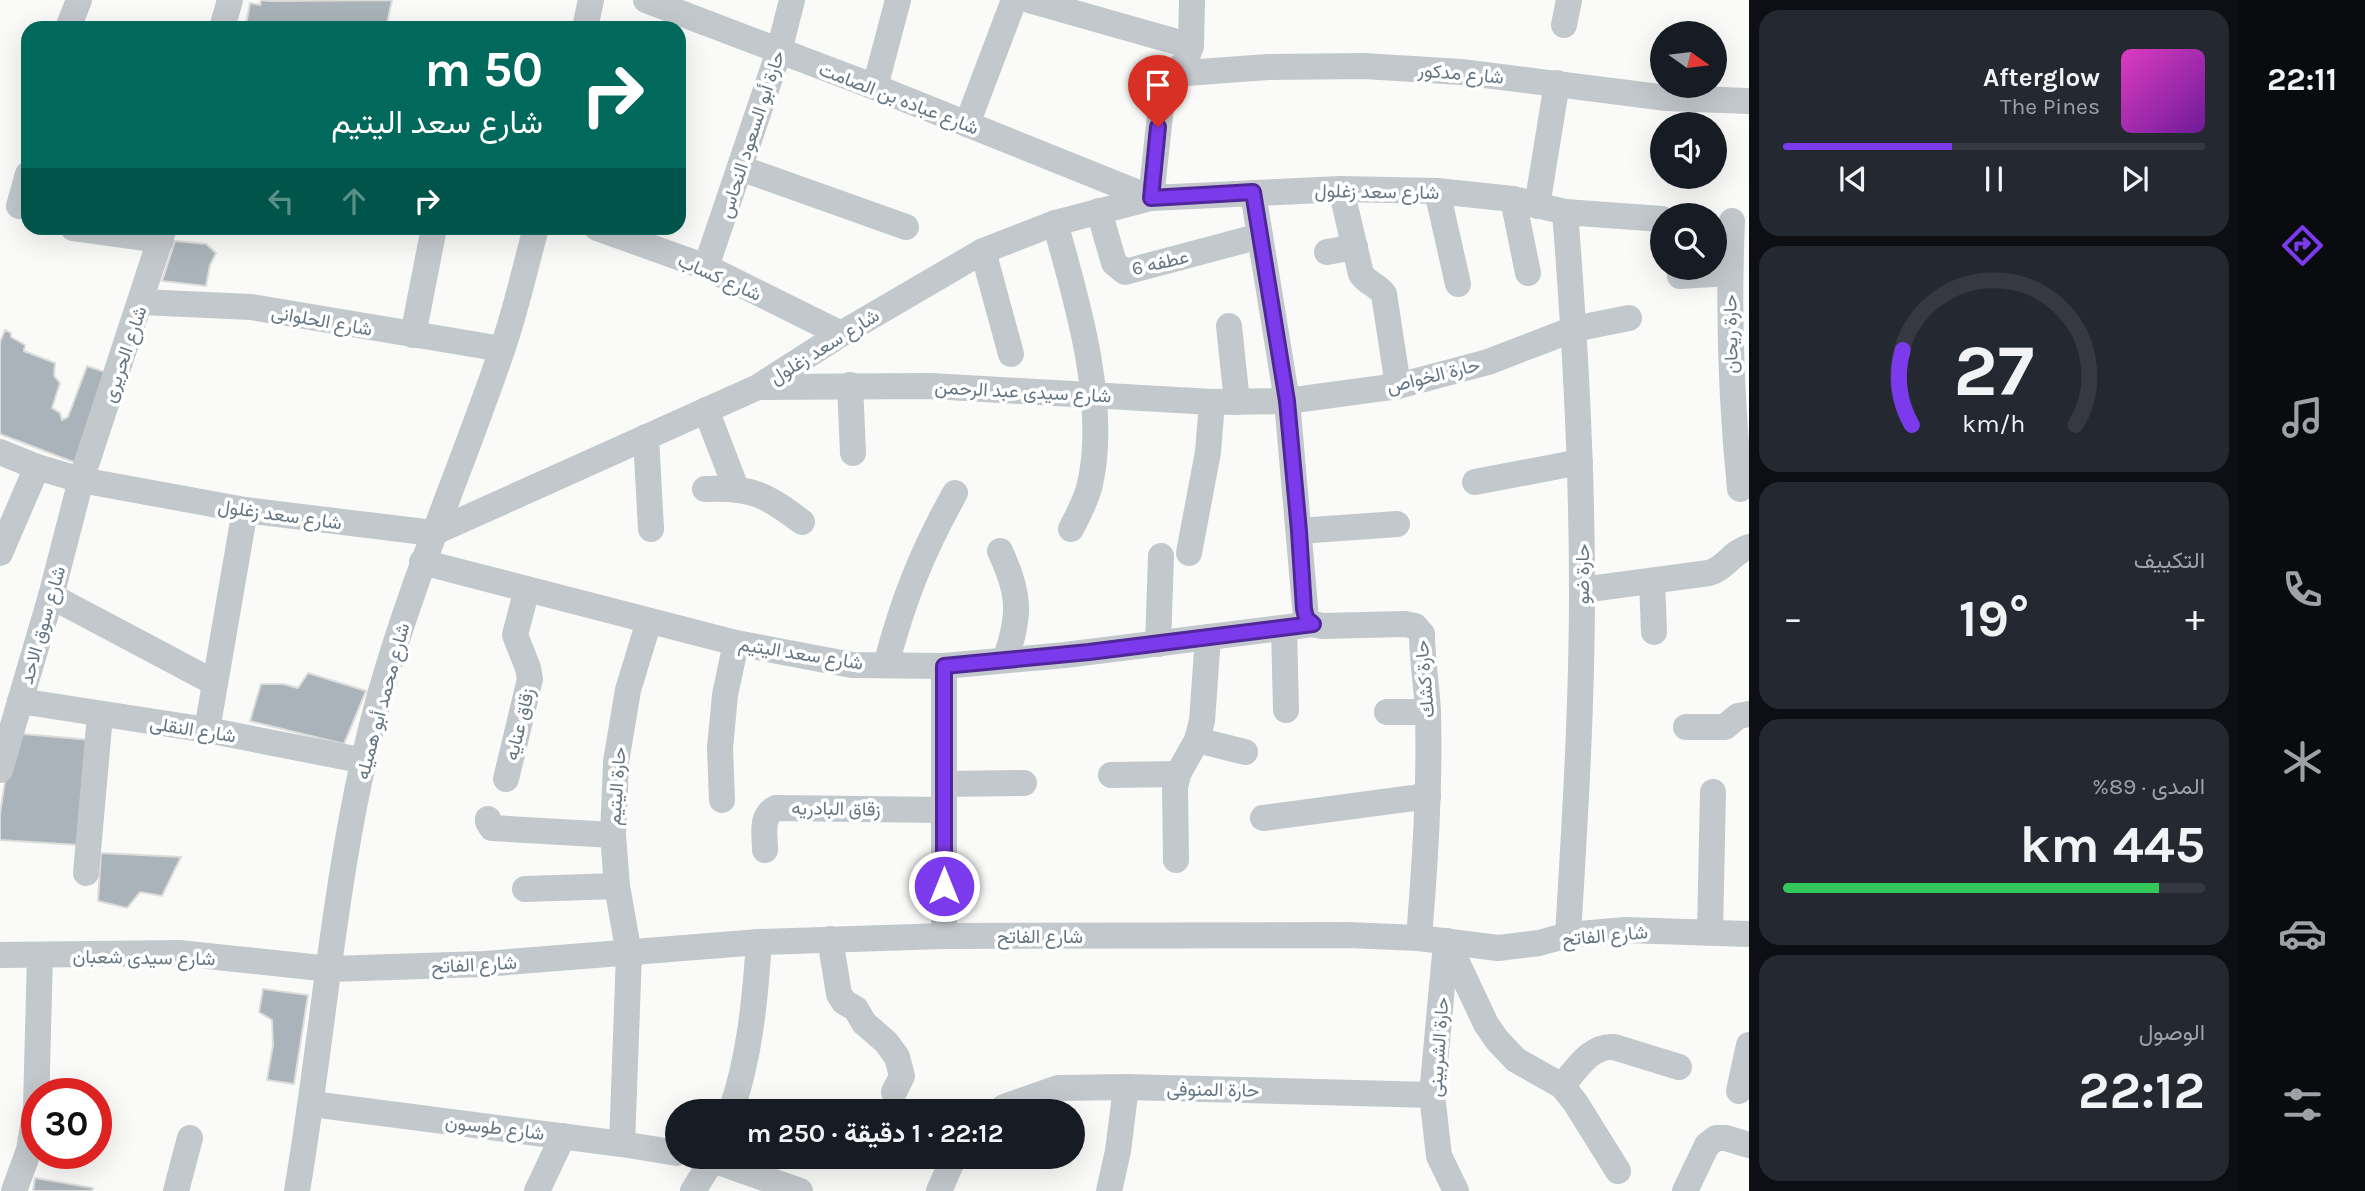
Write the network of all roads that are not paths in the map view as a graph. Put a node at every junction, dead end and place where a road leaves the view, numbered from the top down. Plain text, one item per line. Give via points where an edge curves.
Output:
1 (79, 0) edge
2 (230, 0) edge
3 (592, 0) edge
4 (646, 0) edge
5 (792, 0) edge
6 (898, 0) edge
7 (1014, 0) edge
8 (1029, 0) edge
9 (1192, 0) edge
10 (71, 21) edge
11 (224, 21) edge
12 (587, 21) edge
13 (1191, 46) junction
14 (779, 51) junction
15 (1172, 74) junction
16 (1557, 83) junction
17 (875, 87) junction
18 (1749, 101) edge
19 (967, 124) junction
20 (740, 168) junction
21 (1341, 189) junction
22 (1437, 191) junction
23 (1253, 192) junction
24 (1151, 198) junction
25 (1525, 202) junction
26 (1099, 211) junction
27 (1565, 212) junction
28 (1650, 218) edge
29 (1732, 221) edge
30 (1055, 223) junction
31 (906, 227) dead end
32 (162, 235) edge
33 (432, 235) edge
34 (535, 235) edge
35 (617, 235) edge
36 (1260, 236) junction
37 (1355, 247) junction
38 (983, 251) junction
39 (1327, 252) dead end
40 (706, 267) junction
41 (1528, 273) dead end
42 (1727, 273) edge
43 (1730, 273) junction
44 (1458, 284) dead end
45 (141, 302) junction
46 (1629, 318) dead end
47 (1229, 326) dead end
48 (1574, 329) junction
49 (841, 334) junction
50 (413, 335) junction
51 (502, 349) junction
52 (1011, 354) dead end
53 (850, 385) junction
54 (1398, 386) junction
55 (758, 387) junction
56 (1093, 395) junction
57 (1287, 401) junction
58 (1224, 402) junction
59 (706, 410) junction
60 (646, 437) junction
61 (0, 452) edge
62 (853, 453) dead end
63 (1580, 462) junction
64 (37, 467) junction
65 (81, 480) junction
66 (1475, 482) dead end
67 (736, 488) junction
68 (705, 489) dead end
69 (1740, 489) dead end
70 (955, 493) dead end
71 (245, 510) junction
72 (802, 522) dead end
73 (1397, 524) dead end
74 (651, 529) dead end
75 (1072, 529) dead end
76 (1299, 531) junction
77 (433, 533) junction
78 (1749, 547) edge
79 (1000, 551) dead end
80 (0, 553) edge
81 (1189, 553) dead end
82 (1161, 556) dead end
83 (422, 562) junction
84 (1652, 581) junction
85 (527, 589) junction
86 (1582, 590) junction
87 (51, 596) junction
88 (649, 621) junction
89 (1313, 624) junction
90 (1284, 628) junction
91 (1654, 632) dead end
92 (1208, 637) junction
93 (736, 643) junction
94 (1158, 644) junction
95 (1005, 660) junction
96 (886, 665) junction
97 (944, 666) junction
98 (215, 683) junction
99 (20, 701) junction
100 (1286, 710) dead end
101 (1387, 712) dead end
102 (1428, 712) junction
103 (1749, 714) edge
104 (100, 715) junction
105 (1686, 727) dead end
106 (207, 730) junction
107 (1197, 740) junction
108 (1245, 751) dead end
109 (365, 761) junction
110 (0, 770) edge
111 (1178, 774) junction
112 (1111, 775) dead end
113 (506, 779) dead end
114 (1024, 783) dead end
115 (1713, 792) dead end
116 (1428, 796) junction
117 (944, 797) junction
118 (722, 800) dead end
119 (1262, 818) dead end
120 (488, 819) dead end
121 (613, 835) junction
122 (765, 850) dead end
123 (1176, 860) dead end
124 (86, 873) dead end
125 (617, 886) junction
126 (526, 889) dead end
127 (1710, 932) junction
128 (1749, 934) edge
129 (944, 936) junction
130 (1568, 936) junction
131 (1419, 938) junction
132 (830, 939) junction
133 (1447, 941) junction
134 (759, 943) junction
135 (629, 954) junction
136 (0, 955) edge
137 (40, 955) junction
138 (330, 970) junction
139 (1749, 1045) edge
140 (1679, 1067) dead end
141 (1562, 1086) junction
142 (1126, 1087) junction
143 (1739, 1091) dead end
144 (894, 1092) dead end
145 (1432, 1095) junction
146 (735, 1099) edge
147 (1027, 1099) edge
148 (312, 1104) junction
149 (563, 1136) junction
150 (190, 1138) dead end
151 (622, 1144) junction
152 (1749, 1145) edge
153 (665, 1151) edge
154 (703, 1169) edge
155 (739, 1169) edge
156 (948, 1169) edge
157 (1618, 1171) dead end
158 (14, 1191) edge
159 (176, 1191) edge
160 (297, 1191) edge
161 (537, 1191) edge
162 (693, 1191) edge
163 (800, 1191) edge
164 (939, 1191) edge
165 (1109, 1191) edge
166 (1456, 1191) edge
167 (1685, 1191) edge

1 - 10 street
2 - 11 street
3 - 12 street
4 - 14 street, شارع عباده بن الصامت
5 - 14 street, حارة أبو السعود النحاس
6 - 17 street
7 - 19 street
8 - 13 street
9 - 13 street
13 - 15 street via 1185,62
14 - 17 street, شارع عباده بن الصامت
14 - 20 street, حارة أبو السعود النحاس
15 - 16 street, شارع مدكور via 1364,66
15 - 24 street via 1163,88
16 - 18 street, شارع مدكور via 1667,98
16 - 25 street
17 - 19 street, شارع عباده بن الصامت
19 - 24 street, شارع عباده بن الصامت
20 - 31 street
20 - 40 street, حارة أبو السعود النحاس
21 - 22 street, شارع سعد زغلول
21 - 23 street, شارع سعد زغلول
21 - 37 street
22 - 25 street, شارع سعد زغلول
22 - 44 street
23 - 24 street, شارع سعد زغلول
23 - 36 street
24 - 26 street, شارع سعد زغلول
25 - 27 street, شارع سعد زغلول
25 - 41 street
26 - 30 street, شارع سعد زغلول
26 - 36 street, عطفه 6 via 1114,263 1125,272
27 - 28 street, شارع سعد زغلول
27 - 48 street, حارة ضو
29 - 43 street, حارة ريحان
30 - 38 street, شارع سعد زغلول
30 - 56 street via 1079,308
32 - 45 street, شارع الحريرى
33 - 50 street
34 - 51 street, شارع محمد أبو هميله
35 - 40 street, شارع كساب
36 - 57 street
37 - 39 street
37 - 54 street via 1364,279 1384,294
38 - 49 street, شارع سعد زغلول
38 - 52 street
40 - 49 street, شارع كساب
42 - 43 street
43 - 69 street, حارة ريحان via 1733,422
45 - 50 street, شارع الحلوانى via 251,307
45 - 65 street, شارع الحريرى
46 - 48 street, حارة الخواص
47 - 58 street
48 - 54 street, حارة الخواص via 1488,362
48 - 63 street, حارة ضو
49 - 55 street, شارع سعد زغلول
50 - 51 street, شارع الحلوانى
51 - 77 street, شارع محمد أبو هميله
53 - 55 street, شارع سيدى عبد الرحمن
53 - 56 street, شارع سيدى عبد الرحمن
53 - 62 street
54 - 57 street, حارة الخواص
55 - 59 street, شارع سعد زغلول
56 - 58 street, شارع سيدى عبد الرحمن
56 - 75 street via 1097,441 1090,486
57 - 58 street, شارع سيدى عبد الرحمن
57 - 76 street
58 - 81 street via 1208,452
59 - 60 street, شارع سعد زغلول
59 - 67 street
60 - 74 street
60 - 77 street, شارع سعد زغلول
61 - 64 street, شارع سعد زغلول
63 - 66 street
63 - 86 street, حارة ضو
64 - 65 street, شارع سعد زغلول
64 - 80 street
65 - 71 street, شارع سعد زغلول
65 - 87 street, شارع سوق الاحد
67 - 68 street
67 - 72 street via 772,499
70 - 96 street via 913,576
71 - 77 street, شارع سعد زغلول
71 - 98 street
73 - 76 street
76 - 89 street via 1304,609
77 - 83 street, شارع محمد أبو هميله
78 - 84 street via 1718,570
79 - 95 street via 1012,577 1017,605
82 - 94 street
83 - 85 street, شارع سعد اليتيم
83 - 109 street, شارع محمد أبو هميله via 380,695
84 - 86 street
84 - 91 street
85 - 88 street, شارع سعد اليتيم
85 - 113 street, زقاق عنايه via 514,635 530,679
86 - 130 street, حارة ضو via 1579,763
87 - 98 street
87 - 99 street, شارع سوق الاحد
88 - 93 street, شارع سعد اليتيم
88 - 121 street, حارة اليتيم via 628,690 616,762
89 - 90 street, شارع سعد اليتيم
89 - 102 street, حارة كشك via 1415,626 1422,634
90 - 92 street, شارع سعد اليتيم
90 - 100 street
92 - 94 street, شارع سعد اليتيم
92 - 107 street
93 - 96 street, شارع سعد اليتيم via 852,665
93 - 118 street via 720,748
94 - 95 street, شارع سعد اليتيم
95 - 97 street, شارع سعد اليتيم
96 - 97 street, شارع سعد اليتيم
97 - 117 street
98 - 106 street
99 - 104 street, شارع النقلى
99 - 110 street, شارع سوق الاحد
101 - 102 street
102 - 116 street, حارة كشك
103 - 105 street via 1725,727
104 - 106 street, شارع النقلى
104 - 124 street
106 - 109 street, شارع النقلى
107 - 108 street
107 - 111 street
109 - 138 street, شارع محمد أبو هميله via 349,831
111 - 112 street
111 - 123 street
114 - 117 street, زقاق البادريه
115 - 127 street
116 - 119 street
116 - 131 street, حارة كشك
117 - 122 street, زقاق البادريه via 776,808 768,811 765,820
117 - 129 street
120 - 121 street via 492,828
121 - 125 street, حارة اليتيم
125 - 126 street
125 - 135 street, حارة اليتيم
127 - 128 street, شارع الفاتح
127 - 130 street, شارع الفاتح via 1625,930
129 - 131 street, شارع الفاتح
129 - 132 street, شارع الفاتح
130 - 133 street, شارع الفاتح via 1498,947
131 - 133 street, شارع الفاتح
132 - 134 street, شارع الفاتح
132 - 144 street via 838,994 898,1057 902,1076
133 - 141 street via 1497,1040 1516,1060
133 - 145 street, حارة الشربينى
134 - 135 street, شارع الفاتح
134 - 146 street via 749,1040
135 - 138 street, شارع الفاتح
135 - 151 street, حارة اليتيم
136 - 137 street, شارع سيدى شعبان
137 - 138 street, شارع سيدى شعبان via 179,953
137 - 158 street via 36,1107 29,1150
138 - 148 street, شارع محمد أبو هميله
139 - 143 street
140 - 141 street via 1605,1046 1594,1050
141 - 157 street
142 - 145 street, حارة المنوفى
142 - 147 street, حارة المنوفى via 1058,1088
142 - 165 street
145 - 166 street, حارة الشربينى via 1439,1156
148 - 149 street, شارع طوسون
148 - 160 street, شارع محمد أبو هميله
149 - 151 street, شارع طوسون
149 - 161 street
150 - 159 street
151 - 153 street, شارع طوسون
152 - 167 street via 1716,1138 1707,1146
154 - 162 street
155 - 163 street
156 - 164 street

